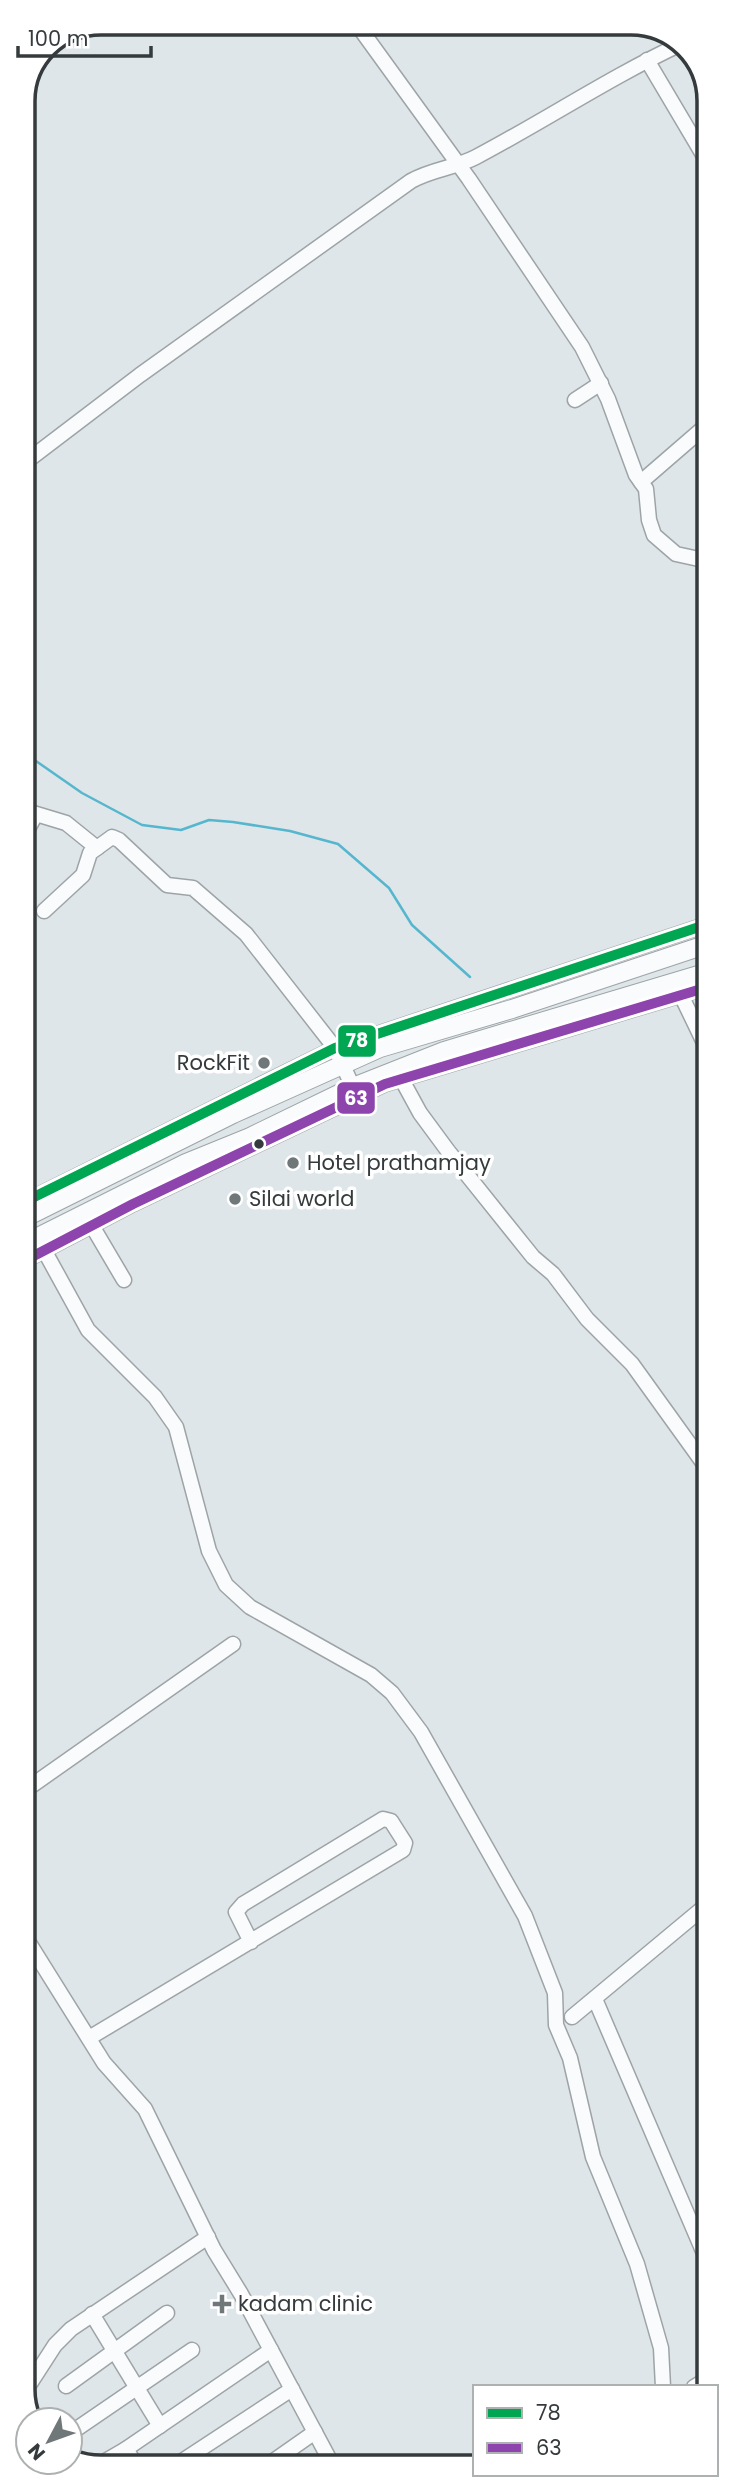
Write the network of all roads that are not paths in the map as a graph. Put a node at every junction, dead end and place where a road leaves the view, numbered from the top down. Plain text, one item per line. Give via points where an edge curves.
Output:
1 (365, 35) edge
2 (671, 49) edge
3 (647, 60) junction
4 (697, 144) edge
5 (458, 164) junction
6 (600, 383) junction
7 (575, 400) dead end
8 (697, 433) edge
9 (35, 455) edge
10 (640, 482) junction
11 (697, 559) edge
12 (35, 814) edge
13 (97, 848) junction
14 (44, 911) dead end
15 (697, 928) edge
16 (697, 948) edge
17 (697, 975) edge
18 (697, 990) edge
19 (681, 995) junction
20 (697, 1028) edge
21 (337, 1060) junction
22 (402, 1080) junction
23 (355, 1092) junction
24 (35, 1197) edge
25 (35, 1212) edge
26 (91, 1224) junction
27 (35, 1238) edge
28 (44, 1250) junction
29 (35, 1255) edge
30 (124, 1280) dead end
31 (697, 1454) edge
32 (233, 1644) dead end
33 (35, 1783) edge
34 (697, 1913) edge
35 (251, 1942) junction
36 (35, 1952) edge
37 (595, 1998) junction
38 (572, 2017) dead end
39 (89, 2038) junction
40 (208, 2237) junction
41 (697, 2237) edge
42 (167, 2313) dead end
43 (92, 2314) junction
44 (192, 2350) dead end
45 (271, 2350) junction
46 (115, 2352) junction
47 (35, 2376) edge
48 (663, 2385) edge
49 (66, 2386) dead end
50 (137, 2388) junction
51 (292, 2389) junction
52 (84, 2424) edge
53 (160, 2426) junction
54 (315, 2432) junction
55 (126, 2449) junction
56 (116, 2455) edge
57 (130, 2455) edge
58 (191, 2455) edge
59 (282, 2455) edge
60 (326, 2455) edge

1 - 5 street
2 - 3 street
3 - 4 street
3 - 5 street
5 - 6 street via 534,274
5 - 9 street via 411,181
6 - 7 street
6 - 10 street
8 - 10 street
10 - 11 street via 646,489 649,520 657,539 676,554
12 - 13 street via 66,823
13 - 14 street via 86,858 83,876
13 - 21 street via 114,838 167,885 189,886 214,904 246,933
15 - 21 street via 350,1044
16 - 21 main road
17 - 23 main road via 444,1051
18 - 19 street
19 - 20 street
19 - 22 street
21 - 23 street
21 - 24 street
21 - 25 main road
22 - 23 street
22 - 31 street via 448,1151 533,1257 632,1364
23 - 26 street via 333,1108
23 - 27 main road via 186,1163
26 - 28 street
26 - 30 street
28 - 29 street
28 - 48 street via 88,1330 155,1397 176,1427 205,1539 226,1585 250,1607 371,1675 392,1693 421,1732 525,1916 555,1993 556,2025 570,2058 597,2169 637,2264 661,2348
32 - 33 street
34 - 37 street
35 - 35 street via 403,1850 405,1843 391,1821 383,1819 243,1904 236,1912
35 - 39 street
36 - 39 street
37 - 38 street
37 - 41 street
39 - 40 street via 145,2109
40 - 43 street
40 - 45 street
42 - 46 street
43 - 46 street
43 - 47 street via 55,2346
44 - 50 street
45 - 51 street
45 - 53 street
46 - 49 street
46 - 50 street
50 - 52 street
50 - 53 street
51 - 54 street
51 - 58 street
53 - 55 street
54 - 59 street
54 - 60 street
55 - 56 street
55 - 57 street

